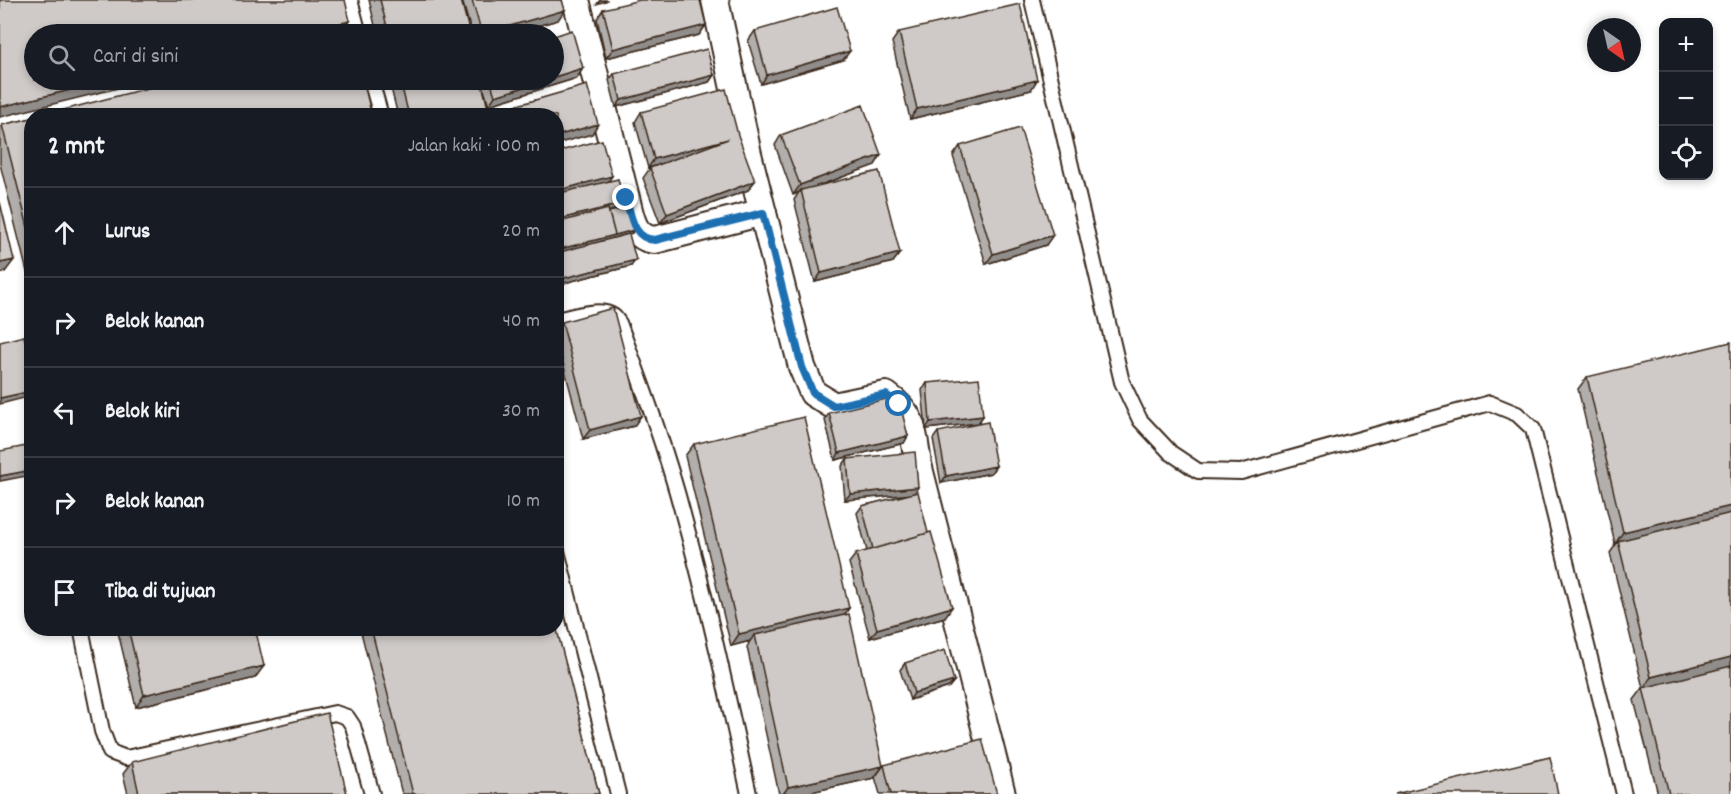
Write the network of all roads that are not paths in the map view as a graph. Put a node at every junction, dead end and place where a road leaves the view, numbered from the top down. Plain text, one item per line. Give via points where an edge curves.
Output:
1 (350, 0) edge
2 (576, 0) edge
3 (715, 0) edge
4 (1032, 0) edge
5 (356, 24) edge
6 (374, 90) edge
7 (379, 108) edge
8 (763, 213) junction
9 (564, 318) edge
10 (564, 579) edge
11 (83, 636) edge
12 (372, 794) edge
13 (618, 794) edge
14 (749, 794) edge
15 (1002, 794) edge
16 (1624, 794) edge

1 - 5 lane
2 - 8 street via 626,198 641,237 655,240
3 - 8 street
4 - 16 lane via 1122,382 1140,420 1171,453 1198,471 1241,472 1490,404 1517,414 1533,429
6 - 7 lane
8 - 15 street via 802,367 813,393 834,406 886,395 899,404 911,422 918,464
9 - 14 lane via 601,313 620,323 684,516 714,630
10 - 13 lane
11 - 12 lane via 110,752 126,758 335,713 347,717 353,726

